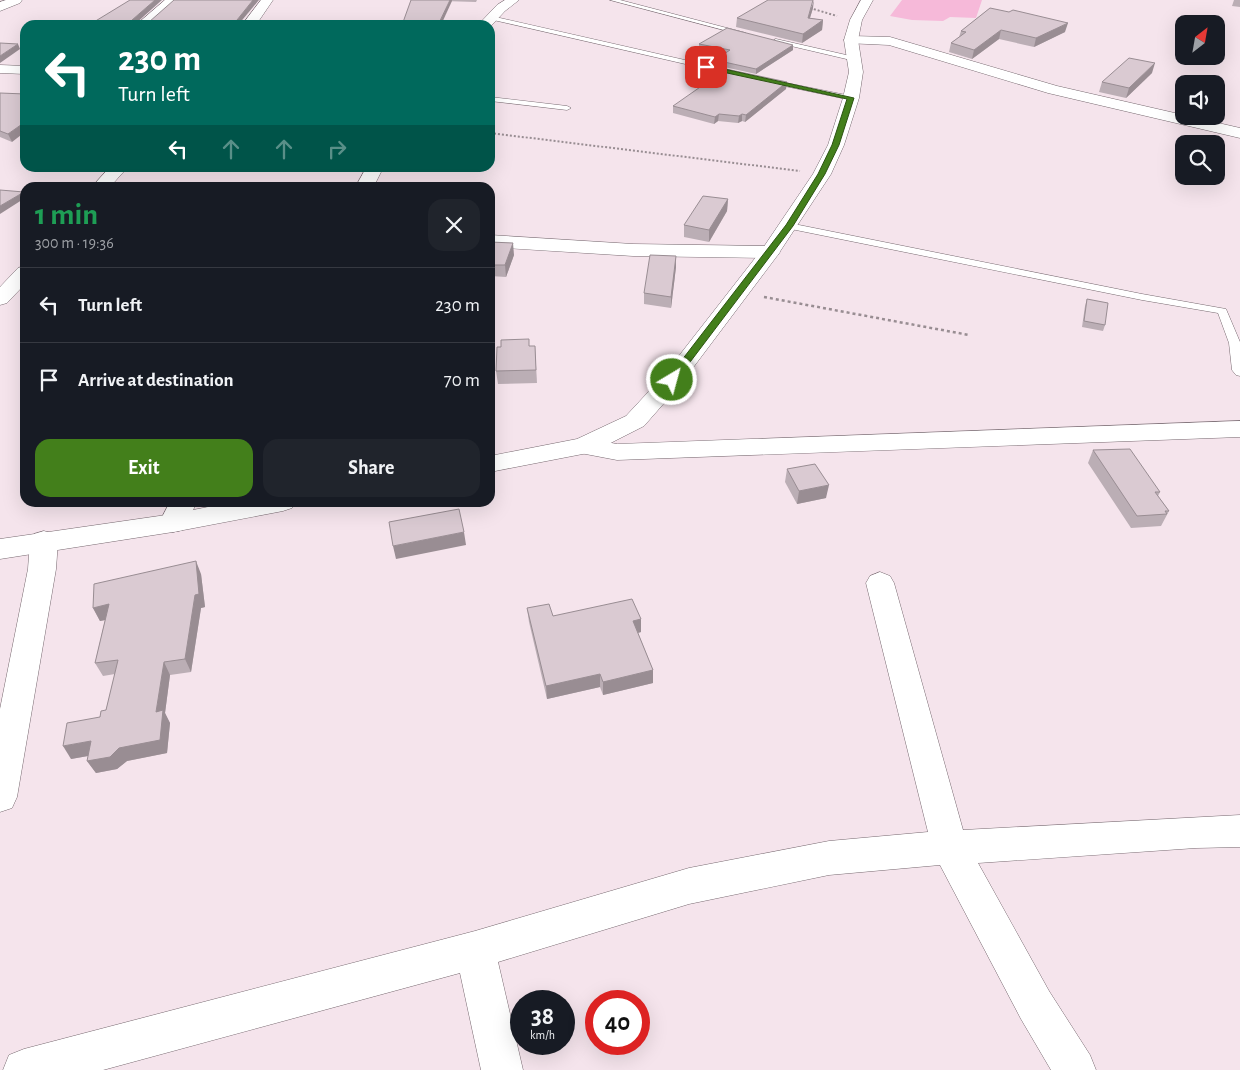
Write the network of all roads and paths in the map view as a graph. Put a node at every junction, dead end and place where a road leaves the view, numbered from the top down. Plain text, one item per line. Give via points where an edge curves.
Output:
1 (16, 0) edge
2 (173, 0) edge
3 (267, 0) edge
4 (513, 0) edge
5 (613, 0) edge
6 (867, 0) edge
7 (806, 7) edge
8 (0, 8) edge
9 (149, 20) edge
10 (253, 20) edge
11 (489, 20) edge
12 (856, 20) junction
13 (495, 22) edge
14 (747, 34) edge
15 (767, 39) edge
16 (853, 50) junction
17 (0, 69) edge
18 (20, 70) edge
19 (20, 71) edge
20 (754, 78) edge
21 (0, 80) edge
22 (762, 80) edge
23 (851, 98) junction
24 (495, 100) edge
25 (567, 108) dead end
26 (1240, 133) edge
27 (495, 134) edge
28 (114, 172) edge
29 (822, 174) junction
30 (105, 182) edge
31 (789, 226) junction
32 (495, 241) edge
33 (770, 252) junction
34 (20, 277) edge
35 (739, 292) junction
36 (0, 299) edge
37 (969, 335) dead end
38 (1240, 373) edge
39 (1240, 429) edge
40 (584, 446) junction
41 (495, 463) edge
42 (236, 507) edge
43 (179, 513) edge
44 (44, 541) junction
45 (0, 549) edge
46 (880, 584) dead end
47 (0, 797) edge
48 (1240, 831) edge
49 (950, 848) junction
50 (475, 950) junction
51 (24, 1070) edge
52 (502, 1070) edge
53 (1075, 1070) edge

1 - 8 street
2 - 9 street
3 - 10 street
4 - 11 street
5 - 14 lane
6 - 12 street
7 - 12 path
12 - 16 street
13 - 20 lane
15 - 16 lane via 824,54
16 - 23 street via 856,72
16 - 26 street via 890,41 1053,90
17 - 18 street
19 - 21 street
22 - 23 lane
23 - 29 street via 836,145
24 - 25 lane
27 - 29 path
28 - 30 street
29 - 31 street
31 - 33 street
31 - 38 lane via 1222,311 1235,343
32 - 33 street via 633,250
33 - 35 street
34 - 36 street
35 - 37 path
35 - 40 street via 672,380 635,422
39 - 40 street via 617,452
40 - 41 street
42 - 43 street
43 - 44 street
44 - 45 street
44 - 47 street via 42,569
46 - 49 street
48 - 49 street
49 - 50 street via 828,858 689,886
49 - 53 street via 1035,1005
50 - 51 street
50 - 52 street

